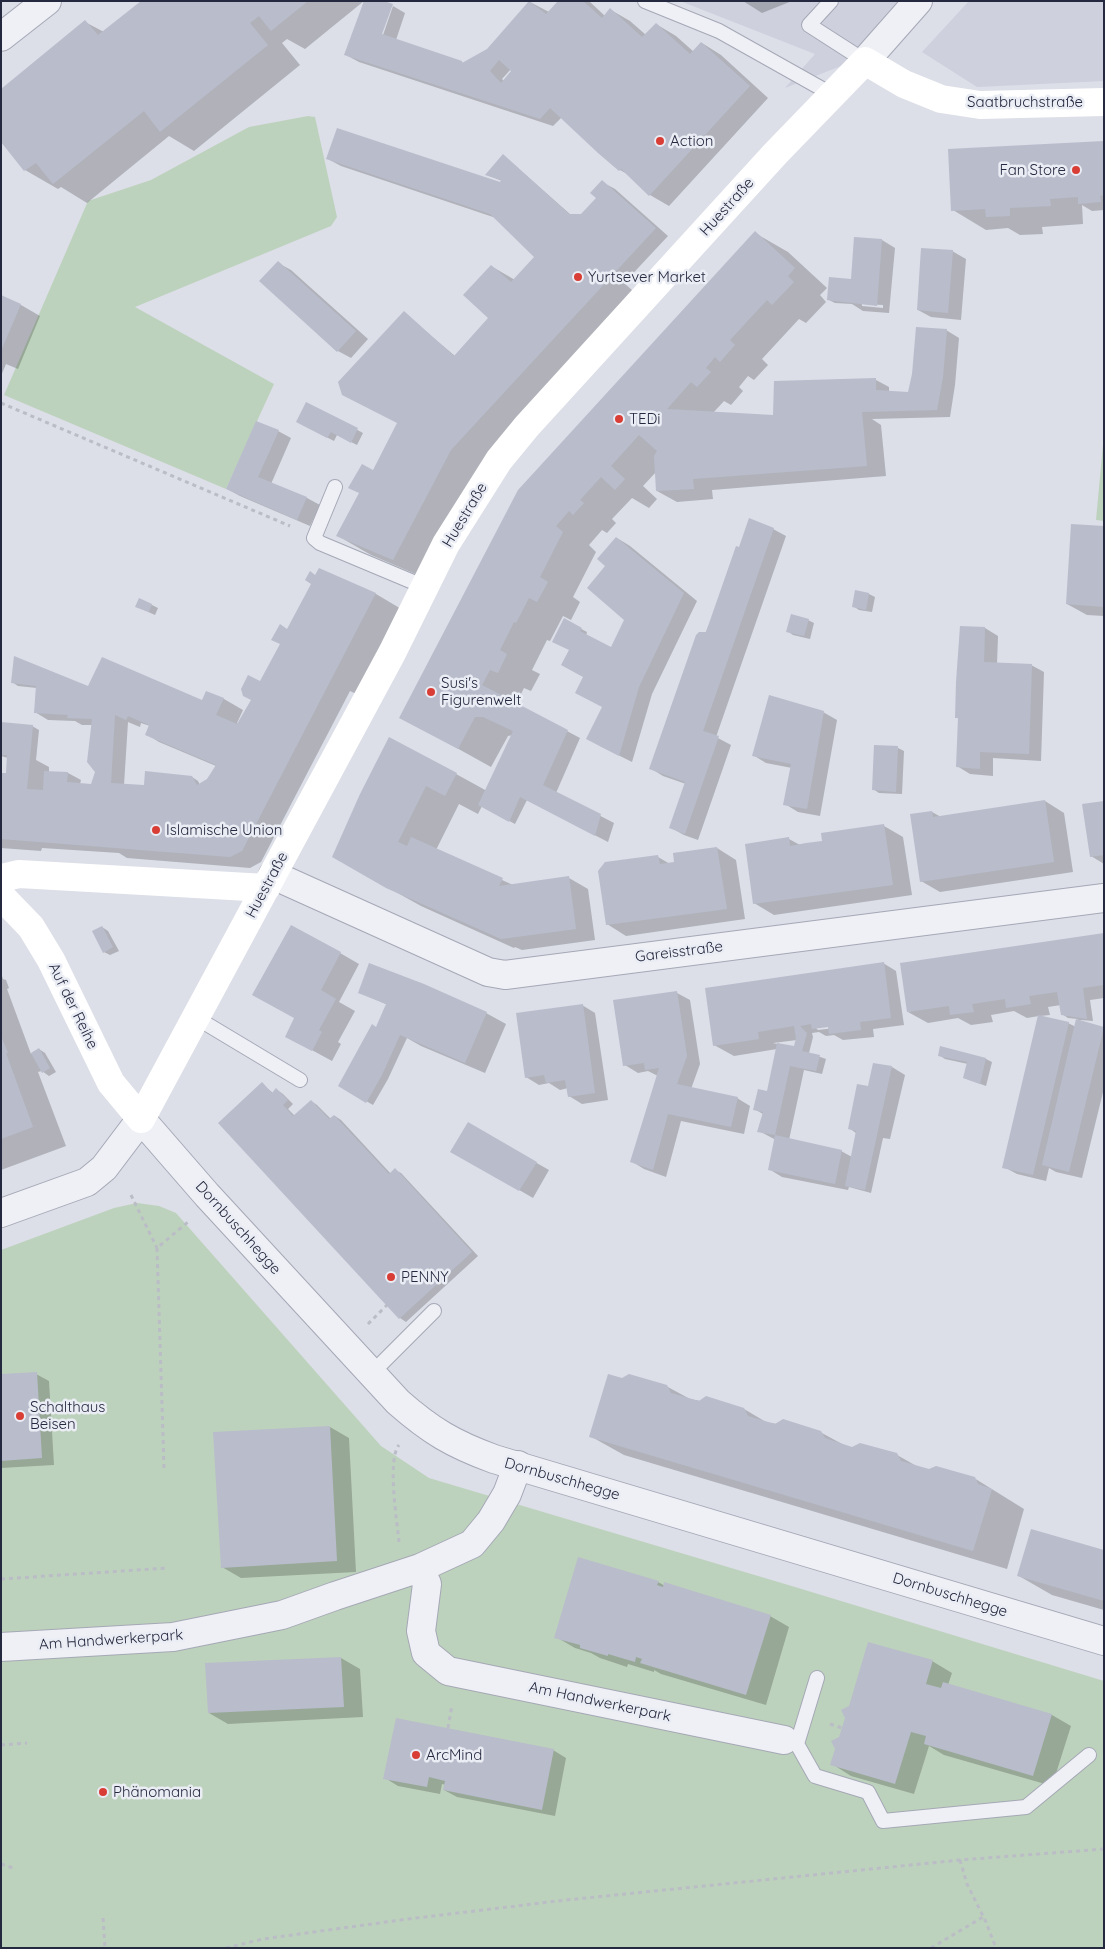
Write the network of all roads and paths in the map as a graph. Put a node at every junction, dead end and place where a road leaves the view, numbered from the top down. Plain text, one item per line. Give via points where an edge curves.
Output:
1 (47, 1) edge
2 (645, 1) edge
3 (831, 1) edge
4 (918, 1) edge
5 (1, 37) edge
6 (865, 61) junction
7 (833, 95) junction
8 (1104, 102) edge
9 (1, 403) edge
10 (334, 487) dead end
11 (314, 538) junction
12 (425, 588) junction
13 (1, 878) edge
14 (269, 881) junction
15 (1, 896) edge
16 (1104, 898) edge
17 (195, 1017) junction
18 (300, 1080) dead end
19 (141, 1119) junction
20 (131, 1195) dead end
21 (1, 1213) edge
22 (191, 1220) dead end
23 (157, 1248) junction
24 (434, 1311) dead end
25 (370, 1374) junction
26 (418, 1421) junction
27 (518, 1466) junction
28 (164, 1468) dead end
29 (168, 1568) dead end
30 (408, 1572) junction
31 (1, 1580) edge
32 (1104, 1641) edge
33 (1, 1648) edge
34 (816, 1678) dead end
35 (451, 1711) dead end
36 (448, 1728) dead end
37 (791, 1742) junction
38 (27, 1743) dead end
39 (1, 1745) edge
40 (1088, 1755) dead end
41 (1104, 1849) edge
42 (960, 1860) junction
43 (1, 1864) edge
44 (13, 1868) dead end
45 (983, 1917) junction
46 (103, 1918) dead end
47 (105, 1948) edge
48 (226, 1948) edge
49 (931, 1948) edge
50 (996, 1948) edge

1 - 5 street
2 - 7 lane via 719,31
3 - 6 lane via 809,25
4 - 6 street, Huestraße
6 - 7 main road, Huestraße
6 - 8 main road, Saatbruchstraße via 904,84 940,99 980,105
7 - 12 main road, Huestraße via 498,460 446,544
9 - 11 path
10 - 11 lane
11 - 12 lane
12 - 14 main road, Huestraße
13 - 14 main road via 19,874
14 - 16 street, Gareisstraße via 488,972 504,975
14 - 17 main road, Huestraße
15 - 19 main road, Auf der Reihe via 31,927 51,960 111,1083
17 - 18 lane
17 - 19 main road, Huestraße
19 - 21 street via 104,1168 86,1182
19 - 25 street, Dornbuschhegge
20 - 23 path
22 - 23 path
23 - 28 path
24 - 25 lane
25 - 26 street, Dornbuschhegge
26 - 27 street, Dornbuschhegge via 460,1446
26 - 30 path via 396,1449 393,1465 399,1545
27 - 30 street, Am Handwerkerpark via 507,1494 472,1544
27 - 32 street, Dornbuschhegge
29 - 31 path
30 - 33 street, Am Handwerkerpark via 282,1616 173,1637
30 - 37 street, Am Handwerkerpark via 427,1584 421,1631 426,1653 448,1671
34 - 37 lane
35 - 36 path
37 - 40 lane via 815,1776 868,1792 883,1821 1026,1807
38 - 39 path
41 - 42 path
42 - 45 path
42 - 48 path via 408,1918 263,1939
43 - 44 path
45 - 49 path
45 - 50 path
46 - 47 path

